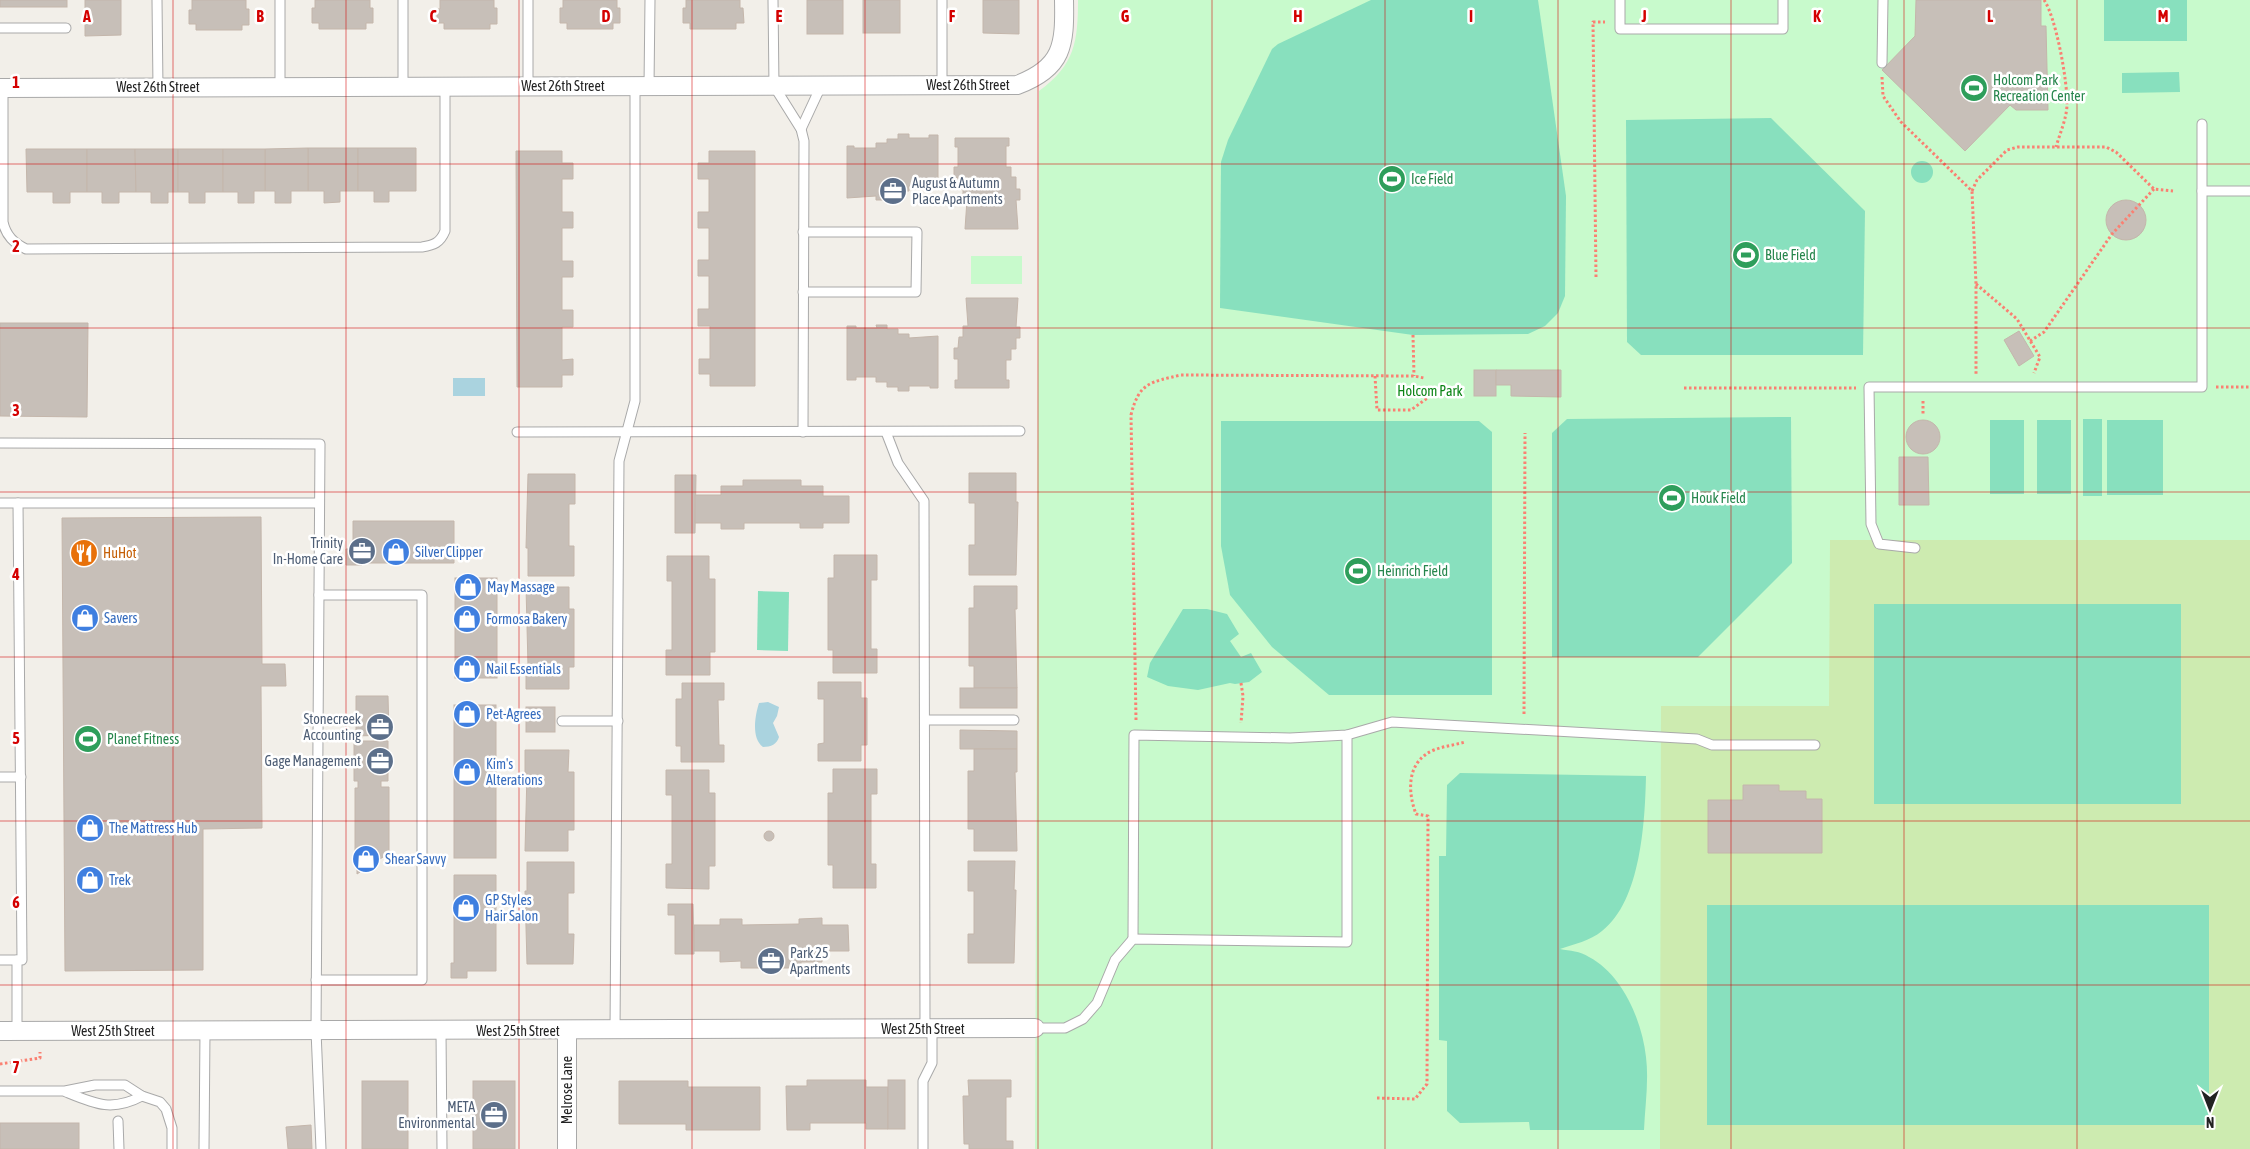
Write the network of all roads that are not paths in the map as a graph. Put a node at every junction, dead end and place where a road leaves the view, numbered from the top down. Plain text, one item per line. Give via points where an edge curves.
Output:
1 (157, 0) edge
2 (280, 0) edge
3 (404, 0) edge
4 (528, 0) edge
5 (650, 0) edge
6 (773, 0) edge
7 (942, 0) edge
8 (1064, 0) edge
9 (1620, 0) edge
10 (1783, 0) edge
11 (1883, 0) edge
12 (0, 28) edge
13 (66, 28) dead end
14 (1882, 63) road end
15 (942, 85) junction
16 (528, 86) junction
17 (642, 86) junction
18 (774, 86) junction
19 (821, 86) junction
20 (280, 87) junction
21 (404, 87) junction
22 (446, 87) junction
23 (1, 88) edge
24 (158, 88) junction
25 (2202, 124) dead end
26 (801, 129) junction
27 (2202, 191) junction
28 (2250, 191) edge
29 (803, 232) junction
30 (803, 292) junction
31 (1020, 431) dead end
32 (517, 432) dead end
33 (627, 432) junction
34 (803, 432) junction
35 (886, 432) junction
36 (0, 443) edge
37 (0, 503) edge
38 (18, 503) junction
39 (320, 503) junction
40 (1915, 548) dead end
41 (319, 595) junction
42 (924, 720) junction
43 (1014, 720) dead end
44 (562, 721) dead end
45 (618, 721) junction
46 (1347, 735) junction
47 (1815, 745) dead end
48 (0, 777) edge
49 (21, 777) junction
50 (1133, 939) junction
51 (0, 960) edge
52 (17, 960) junction
53 (316, 980) junction
54 (1036, 1028) joint
55 (928, 1029) junction
56 (9, 1031) edge
57 (204, 1031) junction
58 (316, 1031) junction
59 (441, 1031) junction
60 (567, 1031) junction
61 (615, 1031) junction
62 (0, 1092) edge
63 (65, 1092) junction
64 (142, 1096) junction
65 (118, 1121) dead end
66 (118, 1149) edge
67 (172, 1149) edge
68 (204, 1149) edge
69 (321, 1149) edge
70 (442, 1149) edge
71 (567, 1149) edge
72 (923, 1149) edge

1 - 24 lane
2 - 20 lane
3 - 21 lane
4 - 16 lane
5 - 17 lane
6 - 18 lane
7 - 15 lane
8 - 15 street, West 26th Street via 1062,43 1046,71 1017,85
9 - 10 lane via 1620,29 1783,28
11 - 14 lane
12 - 13 lane
15 - 19 street, West 26th Street
16 - 17 street, West 26th Street
16 - 22 street, West 26th Street
17 - 18 street, West 26th Street
17 - 33 lane via 634,400
18 - 19 street, West 26th Street
18 - 26 lane
19 - 26 lane
20 - 21 street, West 26th Street
20 - 24 street, West 26th Street
21 - 22 street, West 26th Street
22 - 23 lane via 446,231 435,245 422,248 26,249 5,232 3,222
23 - 24 street, West 26th Street
25 - 27 lane
26 - 29 lane via 804,141
27 - 28 lane
27 - 40 lane via 2202,388 1869,388 1871,524 1879,544
29 - 30 lane
29 - 30 lane via 917,232 916,292
30 - 34 lane
31 - 35 lane
32 - 33 lane
33 - 34 lane
33 - 45 lane via 619,461
34 - 35 lane
35 - 42 lane via 898,463 924,501
36 - 39 lane via 320,444
37 - 38 lane
38 - 39 lane
38 - 49 lane
39 - 41 lane
41 - 53 lane
41 - 53 lane via 422,595 422,980
42 - 43 lane
42 - 55 lane
44 - 45 lane
45 - 61 lane
46 - 47 lane via 1392,722 1697,739 1712,745
46 - 50 lane via 1241,738 1134,735
46 - 50 lane via 1347,942
48 - 49 lane
49 - 52 lane via 22,960
50 - 54 lane via 1115,960 1097,1002 1083,1019 1065,1028
51 - 52 lane
52 - 56 lane
53 - 58 lane
54 - 55 street, West 25th Street
55 - 61 street, West 25th Street
55 - 72 lane via 932,1063 923,1081
56 - 57 street, West 25th Street
57 - 58 street, West 25th Street
57 - 68 lane
58 - 59 street, West 25th Street
58 - 69 lane
59 - 60 street, West 25th Street
59 - 70 lane
60 - 61 street, West 25th Street
60 - 71 street, Melrose Lane
62 - 63 lane
63 - 64 lane via 96,1085 125,1085
63 - 64 lane via 96,1104 126,1104
64 - 67 lane via 160,1102 166,1109 172,1128
65 - 66 lane

